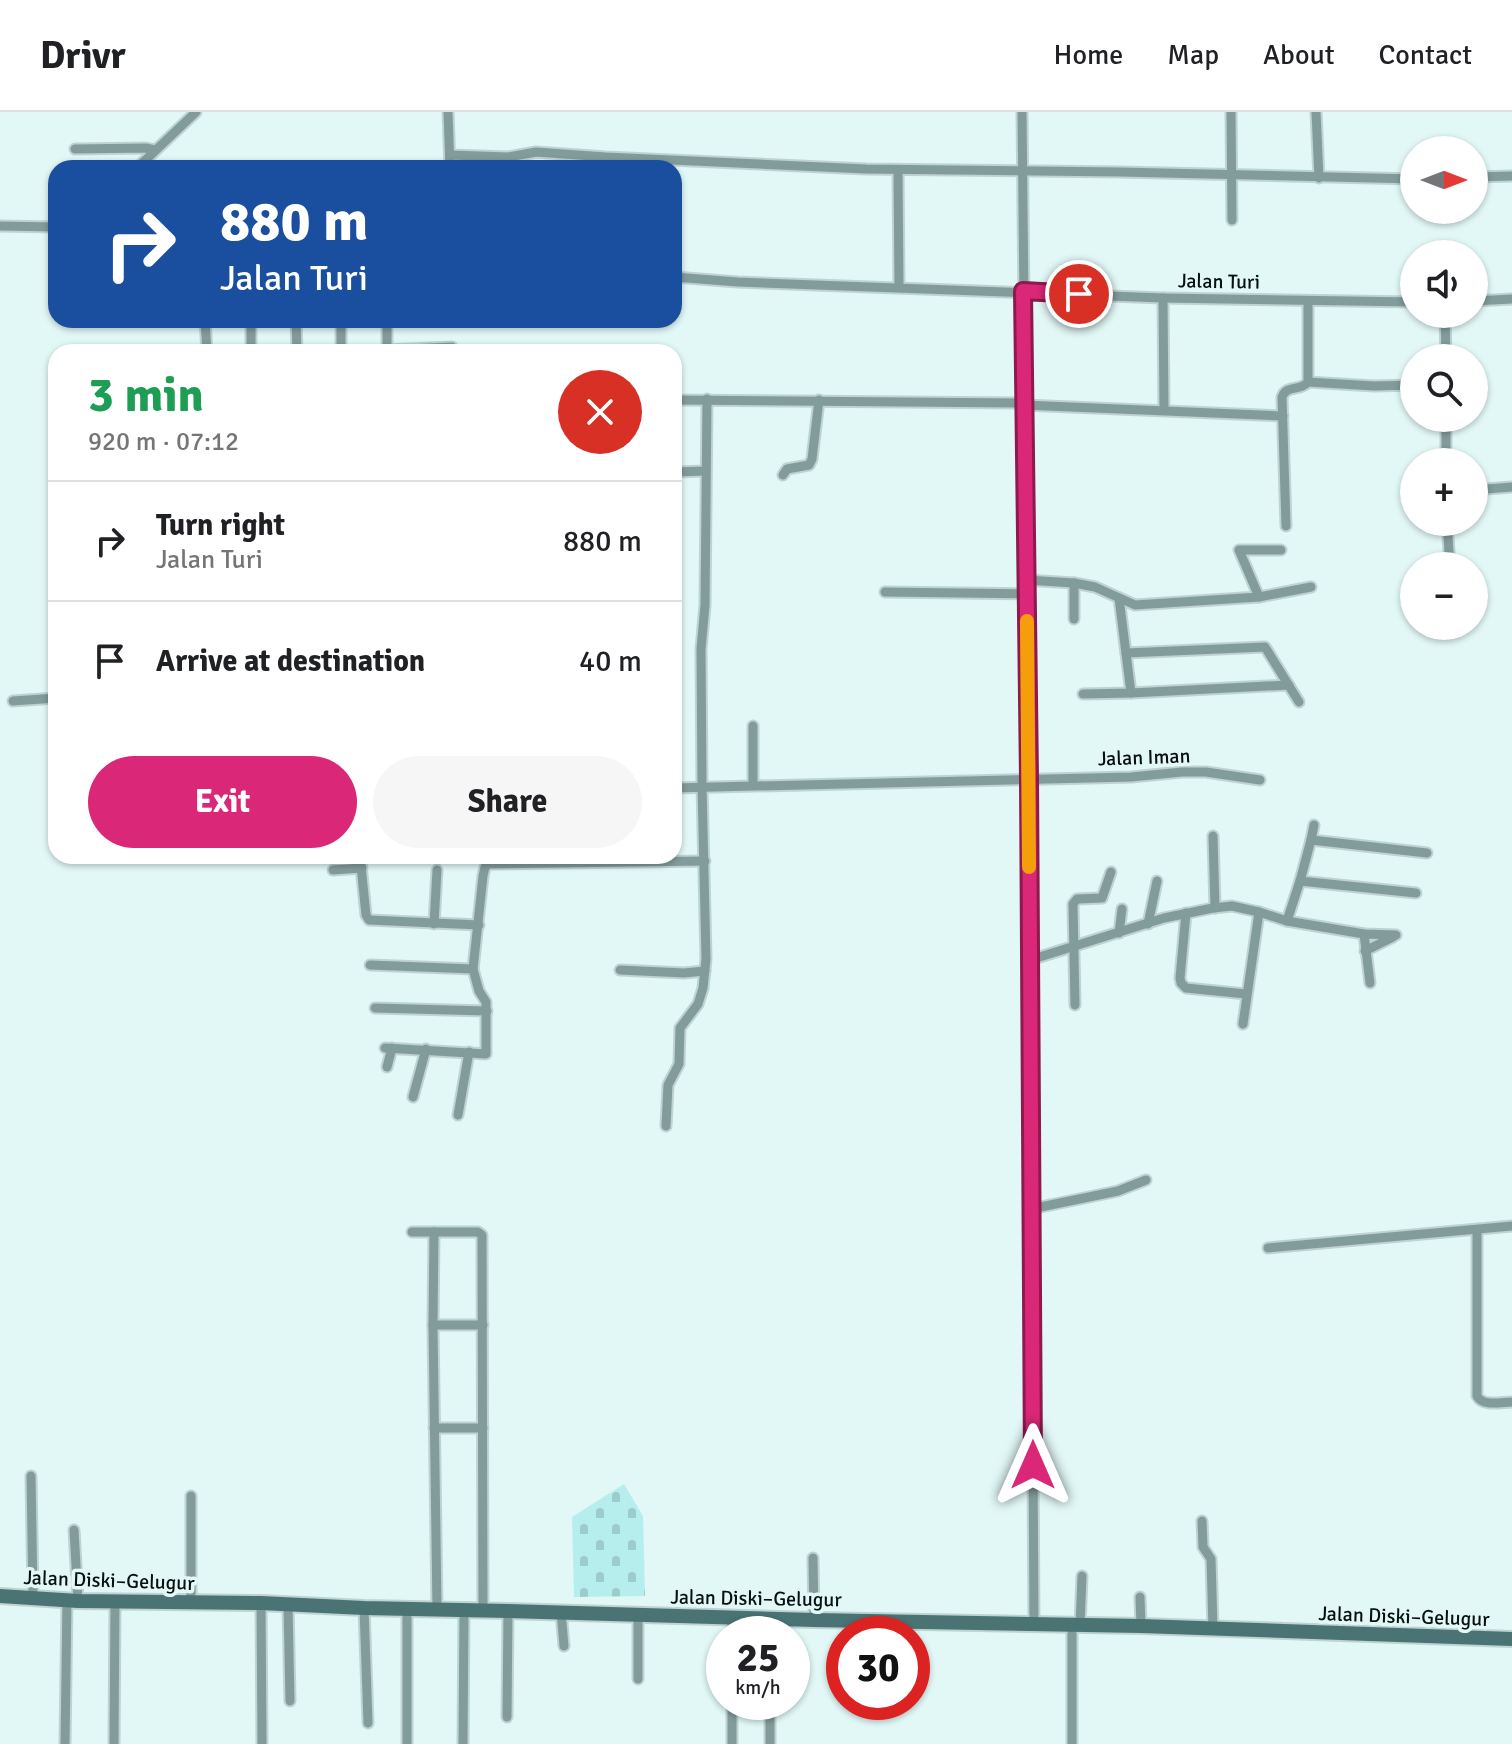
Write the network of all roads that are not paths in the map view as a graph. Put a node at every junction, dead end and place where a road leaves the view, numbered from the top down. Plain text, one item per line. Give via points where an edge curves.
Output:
1 (196, 112) edge
2 (448, 112) edge
3 (1022, 112) edge
4 (1231, 112) edge
5 (1316, 112) edge
6 (75, 149) dead end
7 (155, 150) junction
8 (450, 155) junction
9 (145, 160) edge
10 (450, 160) edge
11 (667, 160) edge
12 (682, 161) edge
13 (898, 170) junction
14 (1022, 171) junction
15 (1231, 176) junction
16 (1512, 176) edge
17 (1488, 177) edge
18 (1319, 178) junction
19 (1400, 179) edge
20 (1232, 220) dead end
21 (0, 226) edge
22 (48, 227) edge
23 (682, 278) edge
24 (899, 287) junction
25 (1023, 291) junction
26 (1163, 298) junction
27 (1512, 299) edge
28 (1488, 300) edge
29 (1308, 301) junction
30 (1400, 302) edge
31 (1308, 382) junction
32 (1400, 385) edge
33 (707, 399) junction
34 (682, 400) edge
35 (819, 400) junction
36 (1024, 404) junction
37 (1164, 410) junction
38 (1283, 416) junction
39 (706, 471) junction
40 (682, 472) edge
41 (783, 475) dead end
42 (1512, 487) edge
43 (1488, 489) edge
44 (1286, 526) dead end
45 (1281, 550) dead end
46 (1026, 580) junction
47 (1074, 583) junction
48 (1311, 587) dead end
49 (885, 592) dead end
50 (1027, 594) junction
51 (1259, 597) junction
52 (1119, 598) junction
53 (1074, 619) dead end
54 (1126, 653) junction
55 (1289, 685) junction
56 (1131, 693) junction
57 (1083, 694) dead end
58 (48, 699) edge
59 (13, 701) dead end
60 (1299, 702) dead end
61 (753, 726) dead end
62 (1029, 778) junction
63 (1260, 780) dead end
64 (753, 785) junction
65 (702, 786) junction
66 (682, 787) edge
67 (1314, 825) dead end
68 (1213, 836) dead end
69 (1311, 840) junction
70 (1427, 853) dead end
71 (682, 861) edge
72 (705, 861) junction
73 (361, 864) edge
74 (489, 864) edge
75 (362, 868) junction
76 (333, 870) dead end
77 (437, 870) dead end
78 (1111, 872) dead end
79 (1157, 881) dead end
80 (1300, 881) junction
81 (1416, 893) dead end
82 (1215, 908) junction
83 (1122, 909) dead end
84 (1259, 912) junction
85 (1186, 913) junction
86 (1287, 921) junction
87 (434, 924) junction
88 (1148, 924) junction
89 (479, 925) junction
90 (1119, 933) junction
91 (1364, 934) junction
92 (1074, 948) junction
93 (1365, 951) junction
94 (1030, 960) junction
95 (370, 965) dead end
96 (473, 969) junction
97 (620, 970) dead end
98 (705, 971) junction
99 (1370, 983) dead end
100 (1246, 994) junction
101 (1075, 1005) dead end
102 (375, 1008) dead end
103 (487, 1011) junction
104 (1243, 1024) dead end
105 (426, 1049) junction
106 (469, 1052) junction
107 (387, 1067) dead end
108 (413, 1097) dead end
109 (458, 1115) dead end
110 (666, 1126) dead end
111 (1146, 1180) dead end
112 (1031, 1209) junction
113 (1512, 1226) edge
114 (1477, 1230) junction
115 (412, 1232) dead end
116 (434, 1232) junction
117 (1268, 1248) dead end
118 (433, 1325) junction
119 (483, 1325) junction
120 (1512, 1402) edge
121 (434, 1428) junction
122 (483, 1428) junction
123 (31, 1476) dead end
124 (191, 1496) dead end
125 (1202, 1521) dead end
126 (74, 1530) dead end
127 (813, 1558) dead end
128 (1082, 1576) dead end
129 (0, 1596) edge
130 (33, 1597) junction
131 (1140, 1597) dead end
132 (72, 1600) junction
133 (115, 1601) junction
134 (191, 1603) junction
135 (261, 1603) junction
136 (288, 1605) junction
137 (364, 1608) junction
138 (407, 1609) junction
139 (437, 1610) junction
140 (464, 1610) junction
141 (483, 1610) junction
142 (508, 1611) junction
143 (561, 1612) junction
144 (638, 1615) junction
145 (706, 1616) edge
146 (814, 1620) junction
147 (810, 1621) edge
148 (826, 1621) edge
149 (1034, 1625) junction
150 (1076, 1626) junction
151 (1141, 1626) junction
152 (930, 1627) edge
153 (1213, 1629) junction
154 (1512, 1639) edge
155 (564, 1646) dead end
156 (638, 1679) dead end
157 (290, 1701) dead end
158 (507, 1717) dead end
159 (732, 1720) edge
160 (770, 1720) edge
161 (368, 1723) dead end
162 (65, 1744) edge
163 (114, 1744) edge
164 (262, 1744) edge
165 (407, 1744) edge
166 (463, 1744) edge
167 (732, 1744) edge
168 (770, 1744) edge
169 (1072, 1744) edge

1 - 7 street
2 - 8 street
3 - 14 street
4 - 15 street
5 - 18 street
6 - 7 street
7 - 9 street
8 - 10 street
8 - 11 street via 508,157 536,152
12 - 13 street
13 - 14 street
13 - 24 street
14 - 15 street
14 - 25 street
15 - 18 street
15 - 20 street
16 - 17 street
18 - 19 street
21 - 22 street
23 - 24 street, Jalan Turi
24 - 25 street, Jalan Turi
25 - 26 street, Jalan Turi
25 - 36 street
26 - 29 street, Jalan Turi
26 - 37 street
27 - 28 street
29 - 30 street, Jalan Turi
29 - 31 street
31 - 32 street
31 - 38 street via 1285,390
33 - 34 street
33 - 35 street
33 - 39 street
35 - 36 street
35 - 41 street via 812,459
36 - 37 street
36 - 46 street
37 - 38 street
38 - 44 street
39 - 40 street
39 - 65 street
42 - 43 street
45 - 51 street via 1239,550
46 - 47 street
46 - 50 street
47 - 52 street
47 - 53 street
48 - 51 street
49 - 50 street
50 - 62 street
51 - 52 street via 1135,605
52 - 54 street
54 - 55 street via 1265,647
54 - 56 street
55 - 56 street
55 - 60 street
56 - 57 street
58 - 59 street
61 - 64 street
62 - 63 street, Jalan Iman via 1206,772
62 - 64 street, Jalan Iman
62 - 94 street
64 - 65 street, Jalan Iman
65 - 66 street, Jalan Iman
65 - 72 street
67 - 69 street
68 - 82 street
69 - 70 street
69 - 80 street
71 - 72 street
72 - 98 street
73 - 75 street
74 - 89 street
75 - 76 street
75 - 87 street via 369,920
77 - 87 street
78 - 92 street via 1102,898 1074,900
79 - 88 street
80 - 81 street
80 - 86 street
82 - 84 street
82 - 85 street
83 - 90 street
84 - 86 street
84 - 100 street
85 - 88 street
85 - 100 street via 1183,986
86 - 91 street
87 - 89 street
88 - 90 street
89 - 96 street
90 - 92 street
91 - 93 street
91 - 93 street via 1396,935
92 - 94 street
92 - 101 street
93 - 99 street
94 - 112 street
95 - 96 street
96 - 103 street
97 - 98 street
98 - 110 street via 698,1004 680,1028 679,1064 668,1085
100 - 104 street
102 - 103 street
103 - 106 street via 486,1054
105 - 106 street
105 - 107 street via 388,1048
105 - 108 street
106 - 109 street
111 - 112 street
112 - 149 street
113 - 114 street
114 - 117 street
114 - 120 street via 1477,1396 1483,1403
115 - 116 street
116 - 118 street
116 - 119 street via 482,1235
118 - 119 street
118 - 121 street
119 - 122 street
121 - 122 street
121 - 139 street
122 - 141 street
123 - 130 street
124 - 134 street
125 - 153 street via 1203,1547 1211,1559
126 - 132 street
127 - 146 street
128 - 150 street
129 - 130 main road, Jalan Diski–Gelugur
130 - 132 main road, Jalan Diski–Gelugur
131 - 151 street
132 - 133 main road, Jalan Diski–Gelugur
132 - 162 street
133 - 134 main road, Jalan Diski–Gelugur
133 - 163 street
134 - 135 main road, Jalan Diski–Gelugur
135 - 136 main road, Jalan Diski–Gelugur
135 - 164 street
136 - 137 main road, Jalan Diski–Gelugur
136 - 157 street
137 - 138 main road, Jalan Diski–Gelugur
137 - 161 street
138 - 139 main road, Jalan Diski–Gelugur
138 - 165 street
139 - 140 main road, Jalan Diski–Gelugur
140 - 141 main road, Jalan Diski–Gelugur
140 - 166 street
141 - 142 main road, Jalan Diski–Gelugur
142 - 143 main road, Jalan Diski–Gelugur
142 - 158 street
143 - 144 main road, Jalan Diski–Gelugur
143 - 155 street
144 - 145 main road, Jalan Diski–Gelugur
144 - 156 street
146 - 147 main road, Jalan Diski–Gelugur
146 - 148 main road, Jalan Diski–Gelugur
149 - 150 main road, Jalan Diski–Gelugur
149 - 152 main road, Jalan Diski–Gelugur
150 - 151 main road, Jalan Diski–Gelugur
150 - 169 street
151 - 153 main road, Jalan Diski–Gelugur
153 - 154 main road, Jalan Diski–Gelugur
159 - 167 street
160 - 168 street

